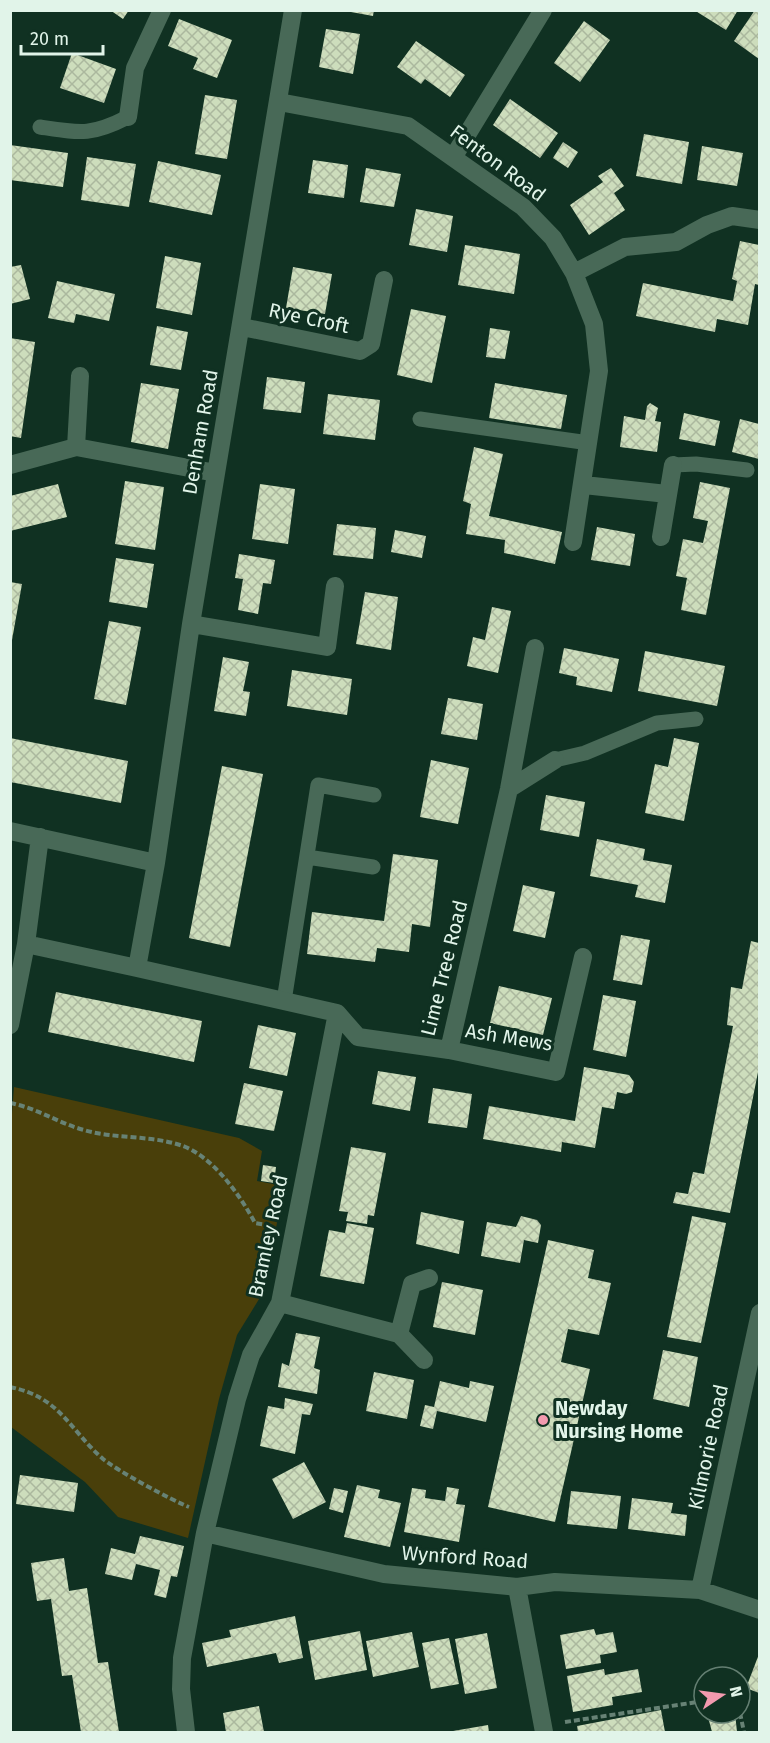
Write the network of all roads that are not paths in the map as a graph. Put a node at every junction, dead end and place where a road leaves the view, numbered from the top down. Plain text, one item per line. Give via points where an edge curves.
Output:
1 (162, 10) edge
2 (293, 10) edge
3 (543, 10) edge
4 (279, 102) junction
5 (128, 117) joint
6 (40, 127) dead end
7 (454, 156) junction
8 (759, 220) edge
9 (574, 273) junction
10 (384, 280) dead end
11 (242, 327) junction
12 (80, 376) dead end
13 (420, 419) dead end
14 (589, 443) junction
15 (76, 447) junction
16 (10, 465) edge
17 (673, 465) joint
18 (747, 470) dead end
19 (216, 473) junction
20 (584, 485) junction
21 (667, 494) junction
22 (661, 537) dead end
23 (573, 542) dead end
24 (335, 586) dead end
25 (191, 624) junction
26 (535, 648) dead end
27 (696, 719) dead end
28 (555, 760) joint
29 (509, 789) junction
30 (374, 795) dead end
31 (10, 831) edge
32 (40, 837) junction
33 (307, 857) junction
34 (156, 863) junction
35 (373, 867) dead end
36 (26, 944) junction
37 (583, 957) dead end
38 (137, 968) junction
39 (284, 1001) junction
40 (337, 1013) junction
41 (10, 1025) edge
42 (449, 1050) junction
43 (429, 1278) dead end
44 (280, 1303) junction
45 (759, 1313) edge
46 (399, 1334) junction
47 (424, 1360) dead end
48 (205, 1533) junction
49 (517, 1587) junction
50 (700, 1590) junction
51 (759, 1610) edge
52 (543, 1729) edge
53 (186, 1732) edge

1 - 5 street via 135,69
2 - 4 street, Denham Road
3 - 7 street
4 - 7 street, Fenton Road via 408,126
4 - 11 street, Denham Road
5 - 6 lane via 100,131 75,133
7 - 9 street, Fenton Road via 539,222
8 - 9 street via 732,216 675,242 625,248
9 - 14 street, Fenton Road via 594,324 599,371
10 - 11 street, Rye Croft via 371,344 360,351
11 - 19 street, Denham Road
12 - 15 street
13 - 14 lane
14 - 20 street, Fenton Road
15 - 16 street
15 - 19 street
17 - 18 lane
17 - 21 street
19 - 25 street, Denham Road
20 - 21 street
20 - 23 street, Fenton Road
21 - 22 street
24 - 25 street via 327,647
25 - 34 street, Denham Road
26 - 29 street, Lime Tree Road
27 - 28 lane via 657,723 585,753
28 - 29 street
29 - 42 street, Lime Tree Road
30 - 33 lane via 318,785
31 - 32 street
32 - 34 street
32 - 36 street
33 - 35 lane
33 - 39 lane
34 - 38 street, Denham Road
36 - 38 street
36 - 41 street
37 - 42 street, Ash Mews via 556,1072
38 - 39 street
39 - 40 street
40 - 42 street, Lime Tree Road via 358,1037
40 - 44 street, Bramley Road
43 - 46 street via 412,1284
44 - 46 street
44 - 48 street, Bramley Road via 251,1355
45 - 50 street, Kilmorie Road
46 - 47 street
48 - 49 street, Wynford Road via 384,1574
48 - 53 street, Bramley Road via 182,1658
49 - 50 street, Wynford Road via 555,1582
49 - 52 street
50 - 51 street, Wynford Road

